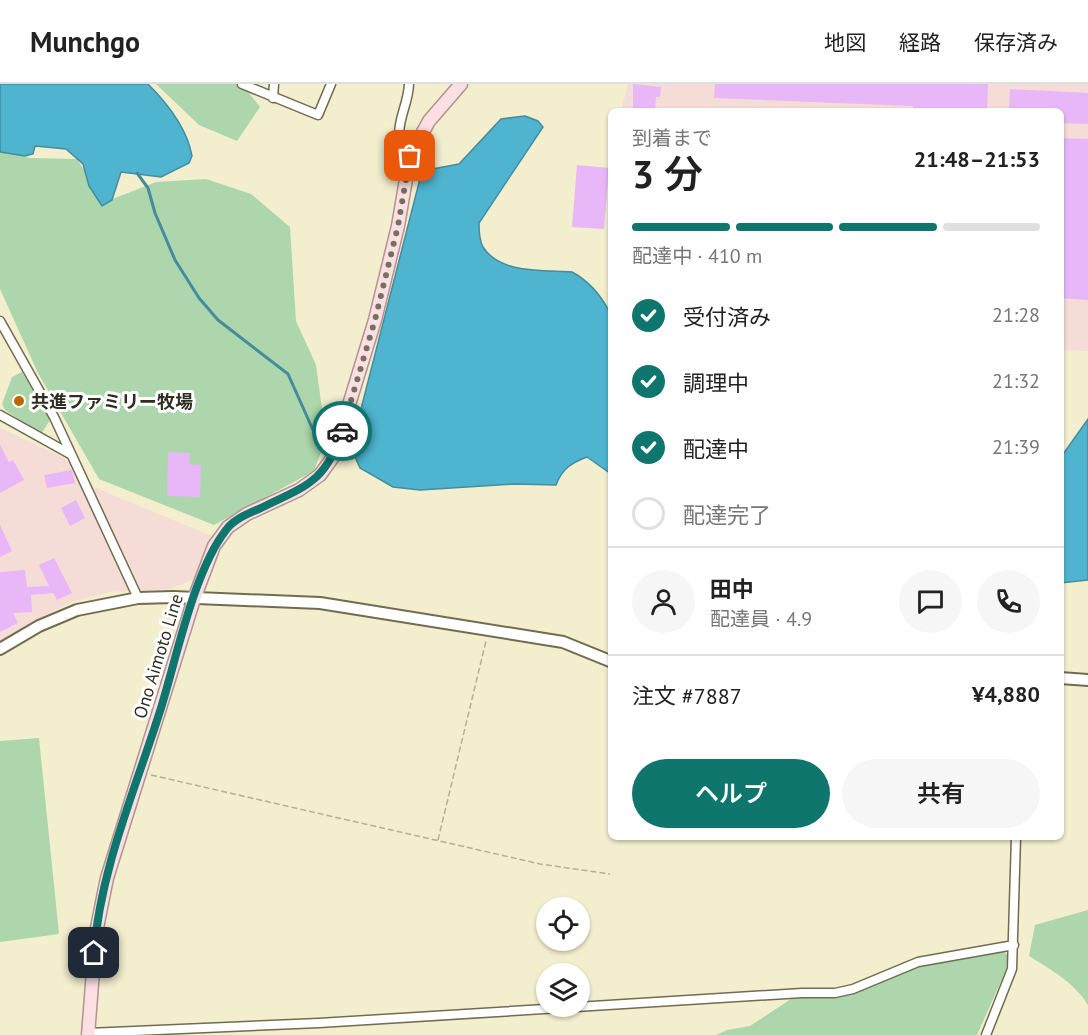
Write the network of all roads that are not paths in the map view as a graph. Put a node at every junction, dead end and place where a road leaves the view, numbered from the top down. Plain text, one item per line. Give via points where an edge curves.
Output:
1 (242, 84) edge
2 (331, 84) edge
3 (409, 84) edge
4 (461, 84) edge
5 (274, 89) edge
6 (410, 156) junction
7 (0, 321) edge
8 (0, 415) edge
9 (70, 454) junction
10 (138, 598) junction
11 (194, 599) junction
12 (0, 649) edge
13 (608, 660) edge
14 (1064, 678) edge
15 (1088, 681) edge
16 (1016, 840) edge
17 (1014, 945) junction
18 (246, 1031) edge
19 (88, 1034) edge
20 (986, 1035) edge

1 - 5 street
2 - 5 street via 318,115
3 - 6 street via 399,131 401,147
4 - 6 main road, Ono Aimoto Line via 429,121
6 - 11 main road, Ono Aimoto Line via 375,320 333,457 320,475 299,490 228,527 214,546
7 - 9 street via 54,417
8 - 9 street
9 - 10 street
10 - 11 street
10 - 12 street via 77,610
11 - 13 street via 320,603 563,642
11 - 19 main road, Ono Aimoto Line via 106,878 96,933
14 - 15 street
16 - 17 street
17 - 18 street via 918,962 835,993
17 - 20 street via 1012,969
18 - 19 street

